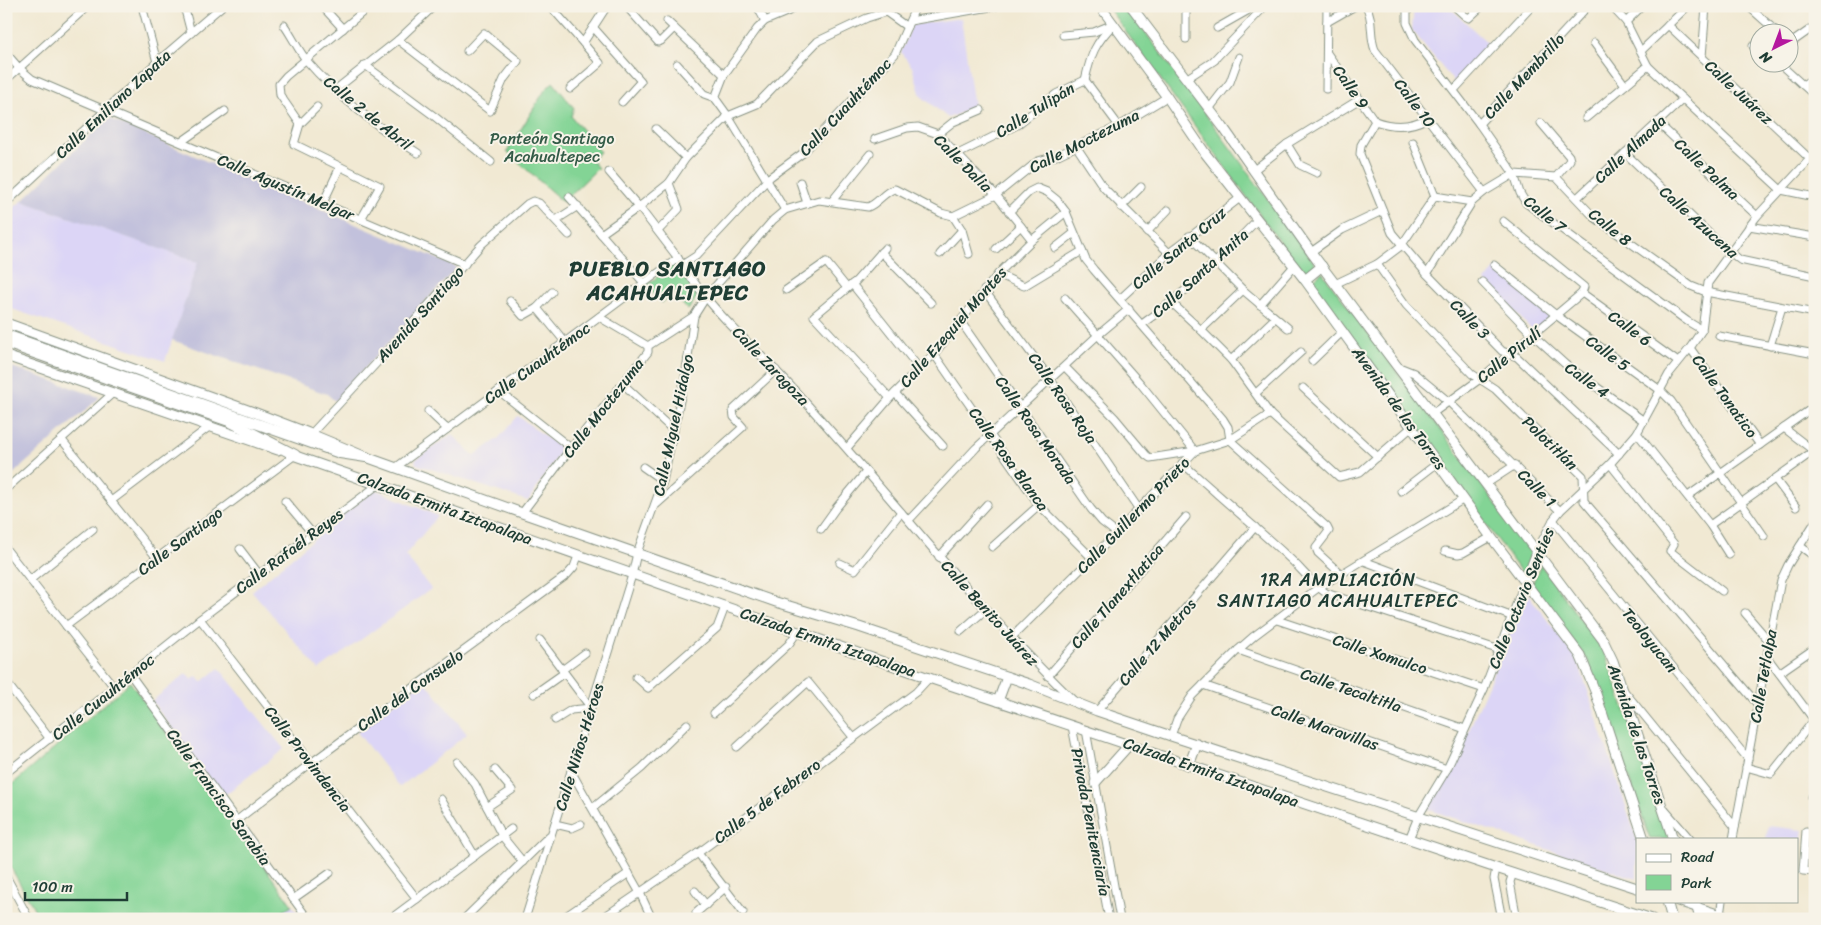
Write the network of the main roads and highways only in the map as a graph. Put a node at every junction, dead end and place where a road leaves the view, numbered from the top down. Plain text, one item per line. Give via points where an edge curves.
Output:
1 (1100, 6) edge
2 (1131, 6) edge
3 (1322, 266) junction
4 (1305, 280) junction
5 (6, 323) edge
6 (6, 335) edge
7 (6, 343) edge
8 (6, 356) edge
9 (295, 455) junction
10 (366, 457) junction
11 (1007, 677) junction
12 (998, 701) junction
13 (1130, 744) junction
14 (1197, 744) junction
15 (1190, 765) junction
16 (1095, 782) road end
17 (1644, 838) edge
18 (1672, 838) edge
19 (1636, 888) edge
20 (1667, 902) edge
21 (1696, 904) edge
22 (1652, 919) edge
23 (1672, 919) edge
24 (1700, 919) edge
25 (1732, 919) edge

1 - 4 main road, Avenida de las Torres via 1205,153
2 - 3 main road, Avenida de las Torres
3 - 4 main road
3 - 18 main road, Avenida de las Torres via 1603,640 1623,690
4 - 17 main road, Avenida de las Torres via 1491,537 1570,640 1595,692
5 - 10 main road, Calzada Ermita Iztapalapa
6 - 10 highway via 340,453
7 - 9 highway via 230,422
8 - 9 main road, Calzada Ermita Iztapalapa
9 - 12 main road, Calzada Ermita Iztapalapa
10 - 11 main road, Calzada Ermita Iztapalapa via 776,602
11 - 12 main road
11 - 14 main road, Calzada Ermita Iztapalapa
12 - 13 main road, Calzada Ermita Iztapalapa
13 - 15 main road, Calzada Ermita Iztapalapa
13 - 16 main road
14 - 15 main road
14 - 19 main road, Calzada Ermita Iztapalapa
15 - 22 main road, Calzada Ermita Iztapalapa
20 - 23 main road
21 - 24 main road
21 - 25 main road

